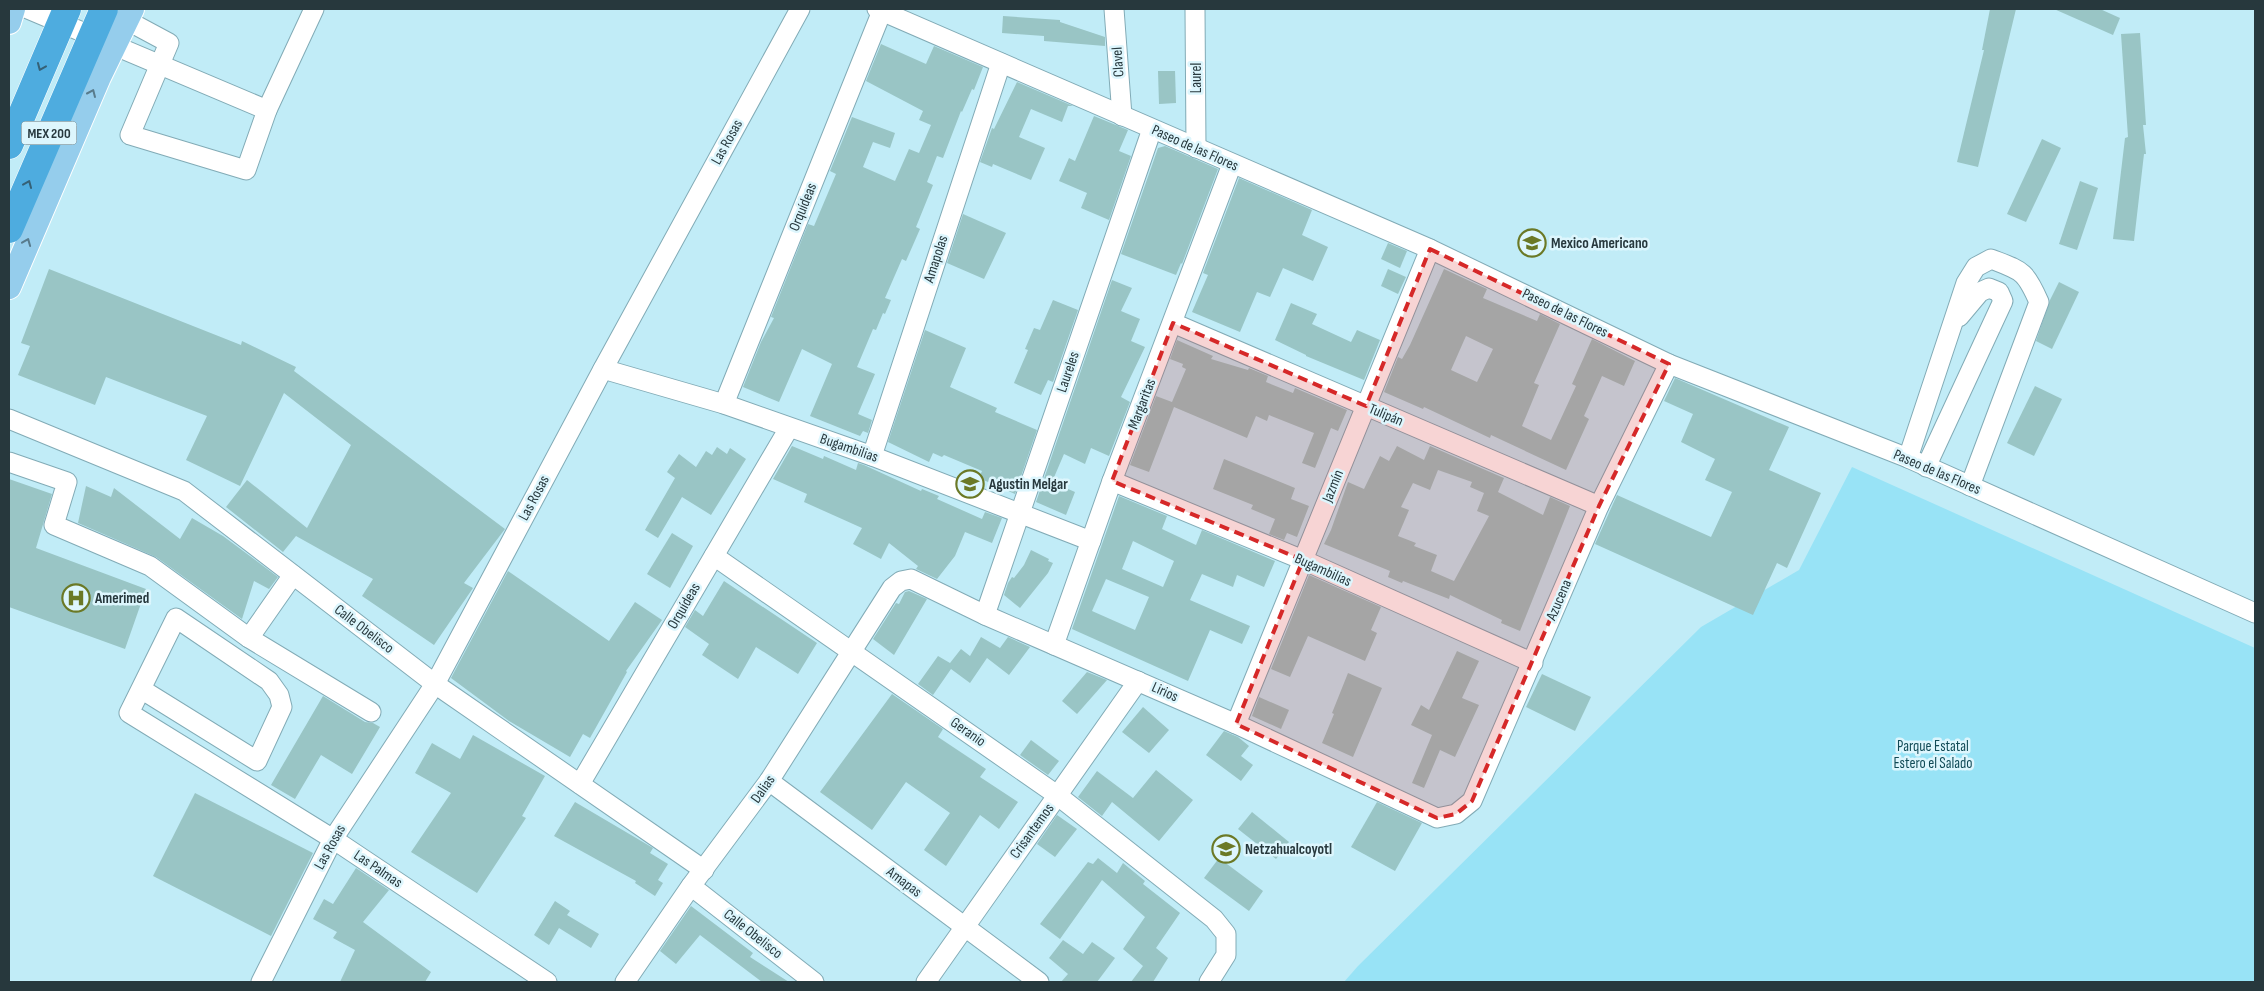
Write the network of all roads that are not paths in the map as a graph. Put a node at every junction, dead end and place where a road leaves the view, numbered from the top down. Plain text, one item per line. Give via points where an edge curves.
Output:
1 (13, 9) edge
2 (28, 9) edge
3 (314, 9) edge
4 (800, 9) edge
5 (1114, 9) edge
6 (1196, 9) edge
7 (879, 10) edge
8 (117, 11) edge
9 (64, 15) edge
10 (9, 22) edge
11 (103, 41) junction
12 (1000, 63) junction
13 (160, 65) junction
14 (267, 110) junction
15 (1122, 116) junction
16 (1152, 129) junction
17 (9, 144) edge
18 (1196, 148) junction
19 (1232, 164) junction
20 (9, 229) edge
21 (1430, 248) junction
22 (9, 287) edge
23 (1173, 324) junction
24 (1951, 328) junction
25 (1669, 364) junction
26 (602, 369) junction
27 (724, 404) junction
28 (1366, 406) junction
29 (9, 420) edge
30 (789, 428) junction
31 (872, 456) junction
32 (1908, 458) junction
33 (9, 462) edge
34 (1926, 466) junction
35 (1112, 481) junction
36 (1970, 486) junction
37 (1599, 506) junction
38 (1020, 513) junction
39 (1091, 541) junction
40 (714, 556) junction
41 (1303, 560) junction
42 (293, 575) junction
43 (892, 588) joint
44 (2255, 613) edge
45 (985, 615) junction
46 (249, 638) junction
47 (1054, 645) junction
48 (854, 651) junction
49 (1533, 662) junction
50 (1138, 680) junction
51 (436, 684) junction
52 (141, 688) junction
53 (371, 712) dead end
54 (1236, 724) junction
55 (769, 781) junction
56 (580, 784) junction
57 (1057, 795) junction
58 (1436, 818) joint
59 (333, 839) junction
60 (704, 870) junction
61 (691, 886) junction
62 (963, 927) junction
63 (261, 982) edge
64 (547, 982) edge
65 (625, 982) edge
66 (814, 982) edge
67 (926, 982) edge
68 (1039, 982) edge
69 (1210, 982) edge

1 - 10 main road
2 - 9 street
3 - 14 street
4 - 26 street, Las Rosas
5 - 15 street, Clavel
6 - 18 street, Laurel
7 - 12 street, Paseo de las Flores
7 - 27 street, Orquídeas
8 - 11 highway, MEX 200
8 - 13 street via 169,43
9 - 11 street
9 -> 17 highway, MEX 200
11 - 13 street
20 -> 11 highway, MEX 200
22 -> 11 main road via 99,76
12 - 15 street, Paseo de las Flores
12 - 31 street, Amapolas
13 - 14 street
13 - 14 street via 130,135 246,170
15 - 16 street, Paseo de las Flores
16 - 18 street, Paseo de las Flores
16 - 38 street, Laureles
18 - 19 street, Paseo de las Flores
19 - 21 street, Paseo de las Flores
19 - 23 street, Margaritas
21 - 25 street, Paseo de las Flores
21 - 28 street, Jazmín
23 - 28 street, Tulipán
23 - 35 street, Margaritas
24 - 32 street
24 - 34 street via 1980,292 1989,288 1999,292 2003,301
24 - 36 street via 1966,283 1976,267 1991,259 2020,270 2039,302
25 - 32 street, Paseo de las Flores
25 - 37 street, Azucena
26 - 27 street, Bugambilias
26 - 51 street, Las Rosas
27 - 30 street, Bugambilias
28 - 37 street, Tulipán
28 - 41 street, Jazmín
29 - 42 street, Calle Obelisco via 184,491
30 - 31 street, Bugambilias
30 - 40 street, Orquídeas
31 - 38 street, Bugambilias
32 - 34 street, Paseo de las Flores
33 - 46 street via 67,482 54,524 150,566
34 - 36 street, Paseo de las Flores
35 - 39 street, Margaritas
35 - 41 street, Bugambilias
36 - 44 street, Paseo de las Flores
37 - 49 street, Azucena
38 - 39 street, Bugambilias
38 - 45 street, Laureles
39 - 47 street, Margaritas
40 - 48 street, Geranio
40 - 56 street, Orquídeas
41 - 49 street, Bugambilias
41 - 54 street, Jazmín
42 - 46 street
42 - 51 street, Calle Obelisco
43 - 45 street, Lirios via 911,579
43 - 48 street, Dalias
45 - 47 street, Lirios
46 - 53 street
47 - 50 street, Lirios
48 - 55 street, Dalias
48 - 57 street, Geranio
49 - 58 street, Azucena via 1472,801 1456,814
50 - 54 street, Lirios
50 - 57 street, Crisantemos
51 - 56 street, Calle Obelisco
51 - 59 street, Las Rosas
52 - 52 street via 176,618 269,682 279,695 282,707 257,761
52 - 59 street, Las Palmas via 129,713
54 - 58 street, Lirios
55 - 60 street, Dalias
55 - 62 street, Amapas
56 - 60 street, Calle Obelisco
57 - 62 street, Crisantemos
57 - 69 street, Geranio via 1214,919 1226,934 1226,955
59 - 63 street, Las Rosas
59 - 64 street, Las Palmas
60 - 61 street, Dalias
61 - 65 street, Dalias
61 - 66 street, Calle Obelisco
62 - 67 street, Crisantemos
62 - 68 street, Amapas

